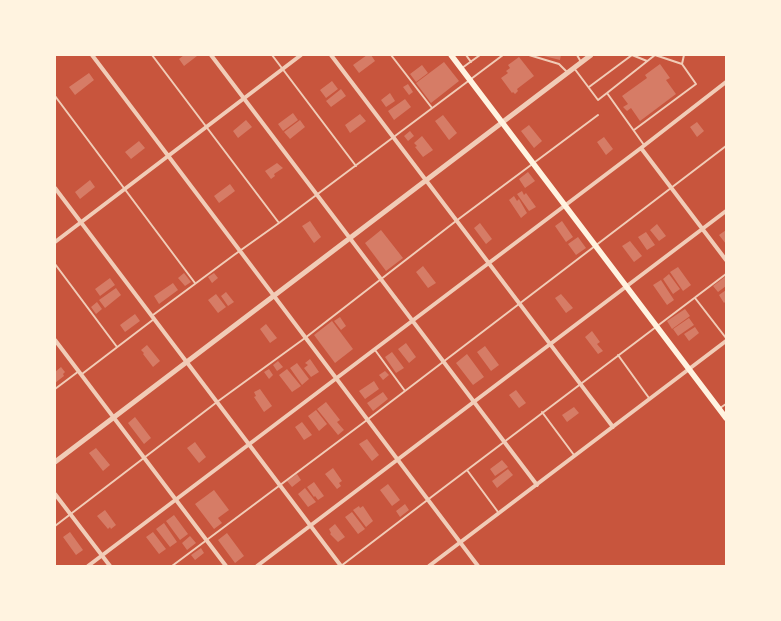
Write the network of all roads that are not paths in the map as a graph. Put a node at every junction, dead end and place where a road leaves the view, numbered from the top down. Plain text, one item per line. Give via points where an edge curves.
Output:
1 (92, 55) edge
2 (152, 55) edge
3 (211, 55) edge
4 (272, 55) edge
5 (301, 55) edge
6 (331, 55) edge
7 (391, 55) edge
8 (451, 55) edge
9 (466, 55) edge
10 (480, 55) edge
11 (503, 55) edge
12 (530, 55) edge
13 (577, 55) edge
14 (591, 55) edge
15 (684, 55) edge
16 (647, 61) junction
17 (471, 62) junction
18 (582, 63) junction
19 (682, 64) junction
20 (574, 68) junction
21 (462, 69) junction
22 (283, 70) junction
23 (568, 73) junction
24 (470, 80) junction
25 (726, 82) edge
26 (589, 87) junction
27 (607, 93) junction
28 (55, 96) edge
29 (244, 99) junction
30 (432, 108) junction
31 (598, 115) dead end
32 (502, 123) junction
33 (207, 127) junction
34 (634, 130) junction
35 (393, 138) junction
36 (726, 146) edge
37 (643, 147) junction
38 (168, 156) junction
39 (534, 164) junction
40 (356, 166) junction
41 (426, 181) junction
42 (55, 188) edge
43 (671, 188) junction
44 (125, 189) junction
45 (317, 195) junction
46 (565, 205) junction
47 (726, 211) edge
48 (456, 221) junction
49 (81, 223) junction
50 (279, 223) junction
51 (702, 229) junction
52 (350, 238) junction
53 (55, 242) edge
54 (595, 246) junction
55 (240, 250) junction
56 (726, 260) edge
57 (488, 263) junction
58 (55, 264) edge
59 (726, 274) edge
60 (381, 279) junction
61 (195, 283) junction
62 (626, 287) junction
63 (274, 296) junction
64 (695, 298) junction
65 (519, 303) junction
66 (153, 317) junction
67 (413, 320) junction
68 (657, 327) junction
69 (305, 338) junction
70 (726, 338) edge
71 (55, 340) edge
72 (726, 342) edge
73 (550, 344) junction
74 (117, 347) junction
75 (374, 350) junction
76 (618, 356) junction
77 (444, 361) junction
78 (187, 362) junction
79 (689, 369) junction
80 (80, 373) junction
81 (336, 379) junction
82 (580, 384) junction
83 (55, 389) edge
84 (405, 391) junction
85 (650, 399) junction
86 (217, 402) junction
87 (474, 402) junction
88 (726, 404) edge
89 (719, 409) junction
90 (542, 412) junction
91 (113, 418) junction
92 (726, 418) edge
93 (367, 420) junction
94 (613, 427) junction
95 (504, 441) junction
96 (249, 444) junction
97 (575, 456) junction
98 (144, 459) junction
99 (397, 460) junction
100 (55, 462) edge
101 (467, 470) junction
102 (280, 484) junction
103 (537, 485) junction
104 (55, 494) edge
105 (427, 499) junction
106 (176, 500) junction
107 (499, 513) junction
108 (71, 514) junction
109 (55, 526) edge
110 (311, 526) junction
111 (206, 540) junction
112 (460, 543) junction
113 (102, 555) junction
114 (88, 566) edge
115 (110, 566) edge
116 (172, 566) edge
117 (226, 566) edge
118 (257, 566) edge
119 (341, 566) edge
120 (429, 566) edge
121 (478, 566) edge

1 - 38 street
2 - 33 lane
3 - 29 street
4 - 22 lane
5 - 22 street
6 - 35 street
7 - 30 lane
8 - 21 main road
9 - 17 lane
10 - 17 lane
11 - 24 lane
12 - 23 lane via 559,64
13 - 18 lane
14 - 18 street
15 - 19 lane
16 - 19 lane via 654,55
16 - 26 lane via 632,55
16 - 27 lane
17 - 21 lane
18 - 20 street
19 - 34 lane via 696,84
20 - 23 street
20 - 26 lane
21 - 24 main road
22 - 29 street
22 - 40 lane
23 - 32 street
24 - 30 lane
24 - 32 main road
25 - 37 street
26 - 27 lane via 598,100
27 - 34 lane
28 - 44 lane
29 - 33 street
29 - 45 street
30 - 35 lane
31 - 39 lane
32 - 39 main road
32 - 41 street
33 - 38 street
33 - 50 lane
34 - 37 lane
35 - 40 lane
35 - 41 street
36 - 43 lane
37 - 43 street
37 - 46 street
38 - 44 street
38 - 55 street
39 - 46 main road
39 - 48 lane
40 - 45 lane
41 - 48 street
41 - 52 street
42 - 49 street
43 - 51 street
43 - 54 lane
44 - 49 street
44 - 61 lane
45 - 50 lane
45 - 52 street
46 - 54 main road
46 - 57 street
47 - 51 street
48 - 57 street
48 - 60 lane
49 - 53 street
49 - 66 street
50 - 55 lane
51 - 56 street
51 - 62 street
52 - 60 street
52 - 63 street
54 - 62 main road
54 - 65 lane
55 - 61 lane
55 - 63 street
57 - 65 street
57 - 67 street
58 - 74 lane
59 - 64 lane
60 - 67 street
60 - 69 lane
61 - 66 lane
62 - 68 main road
62 - 73 street
63 - 69 street
63 - 78 street
64 - 68 lane
64 - 70 lane
65 - 73 street
65 - 77 lane
66 - 74 lane
66 - 78 street
67 - 75 street
67 - 77 street
68 - 76 lane
68 - 79 main road
69 - 81 street
69 - 86 lane
71 - 80 street
72 - 79 street
73 - 82 street
73 - 87 street
74 - 80 lane
75 - 81 street
75 - 84 lane
76 - 82 lane
76 - 85 lane
77 - 84 lane
77 - 87 street
78 - 86 street
78 - 91 street
79 - 85 street
79 - 89 main road
80 - 83 lane
80 - 91 street
81 - 93 street
81 - 96 street
82 - 90 lane
82 - 94 street
84 - 93 lane
85 - 94 street
86 - 96 street
86 - 98 lane
87 - 95 street
87 - 99 street
88 - 89 lane
89 - 92 main road
90 - 95 lane
90 - 97 lane
91 - 98 street
91 - 100 street
93 - 99 street
93 - 102 lane
94 - 97 street
95 - 101 lane
95 - 103 street
96 - 102 street
96 - 106 street
97 - 103 street
98 - 106 street
98 - 108 lane
99 - 105 street
99 - 110 street
101 - 105 lane
101 - 107 lane
102 - 110 street
102 - 111 lane
103 - 107 street
104 - 108 street
105 - 112 street
105 - 119 lane
106 - 111 street
106 - 113 street
107 - 112 street
108 - 109 lane
108 - 113 street
110 - 118 street
110 - 119 street
111 - 116 lane
111 - 117 street
112 - 120 street
112 - 121 street
113 - 114 street
113 - 115 street

